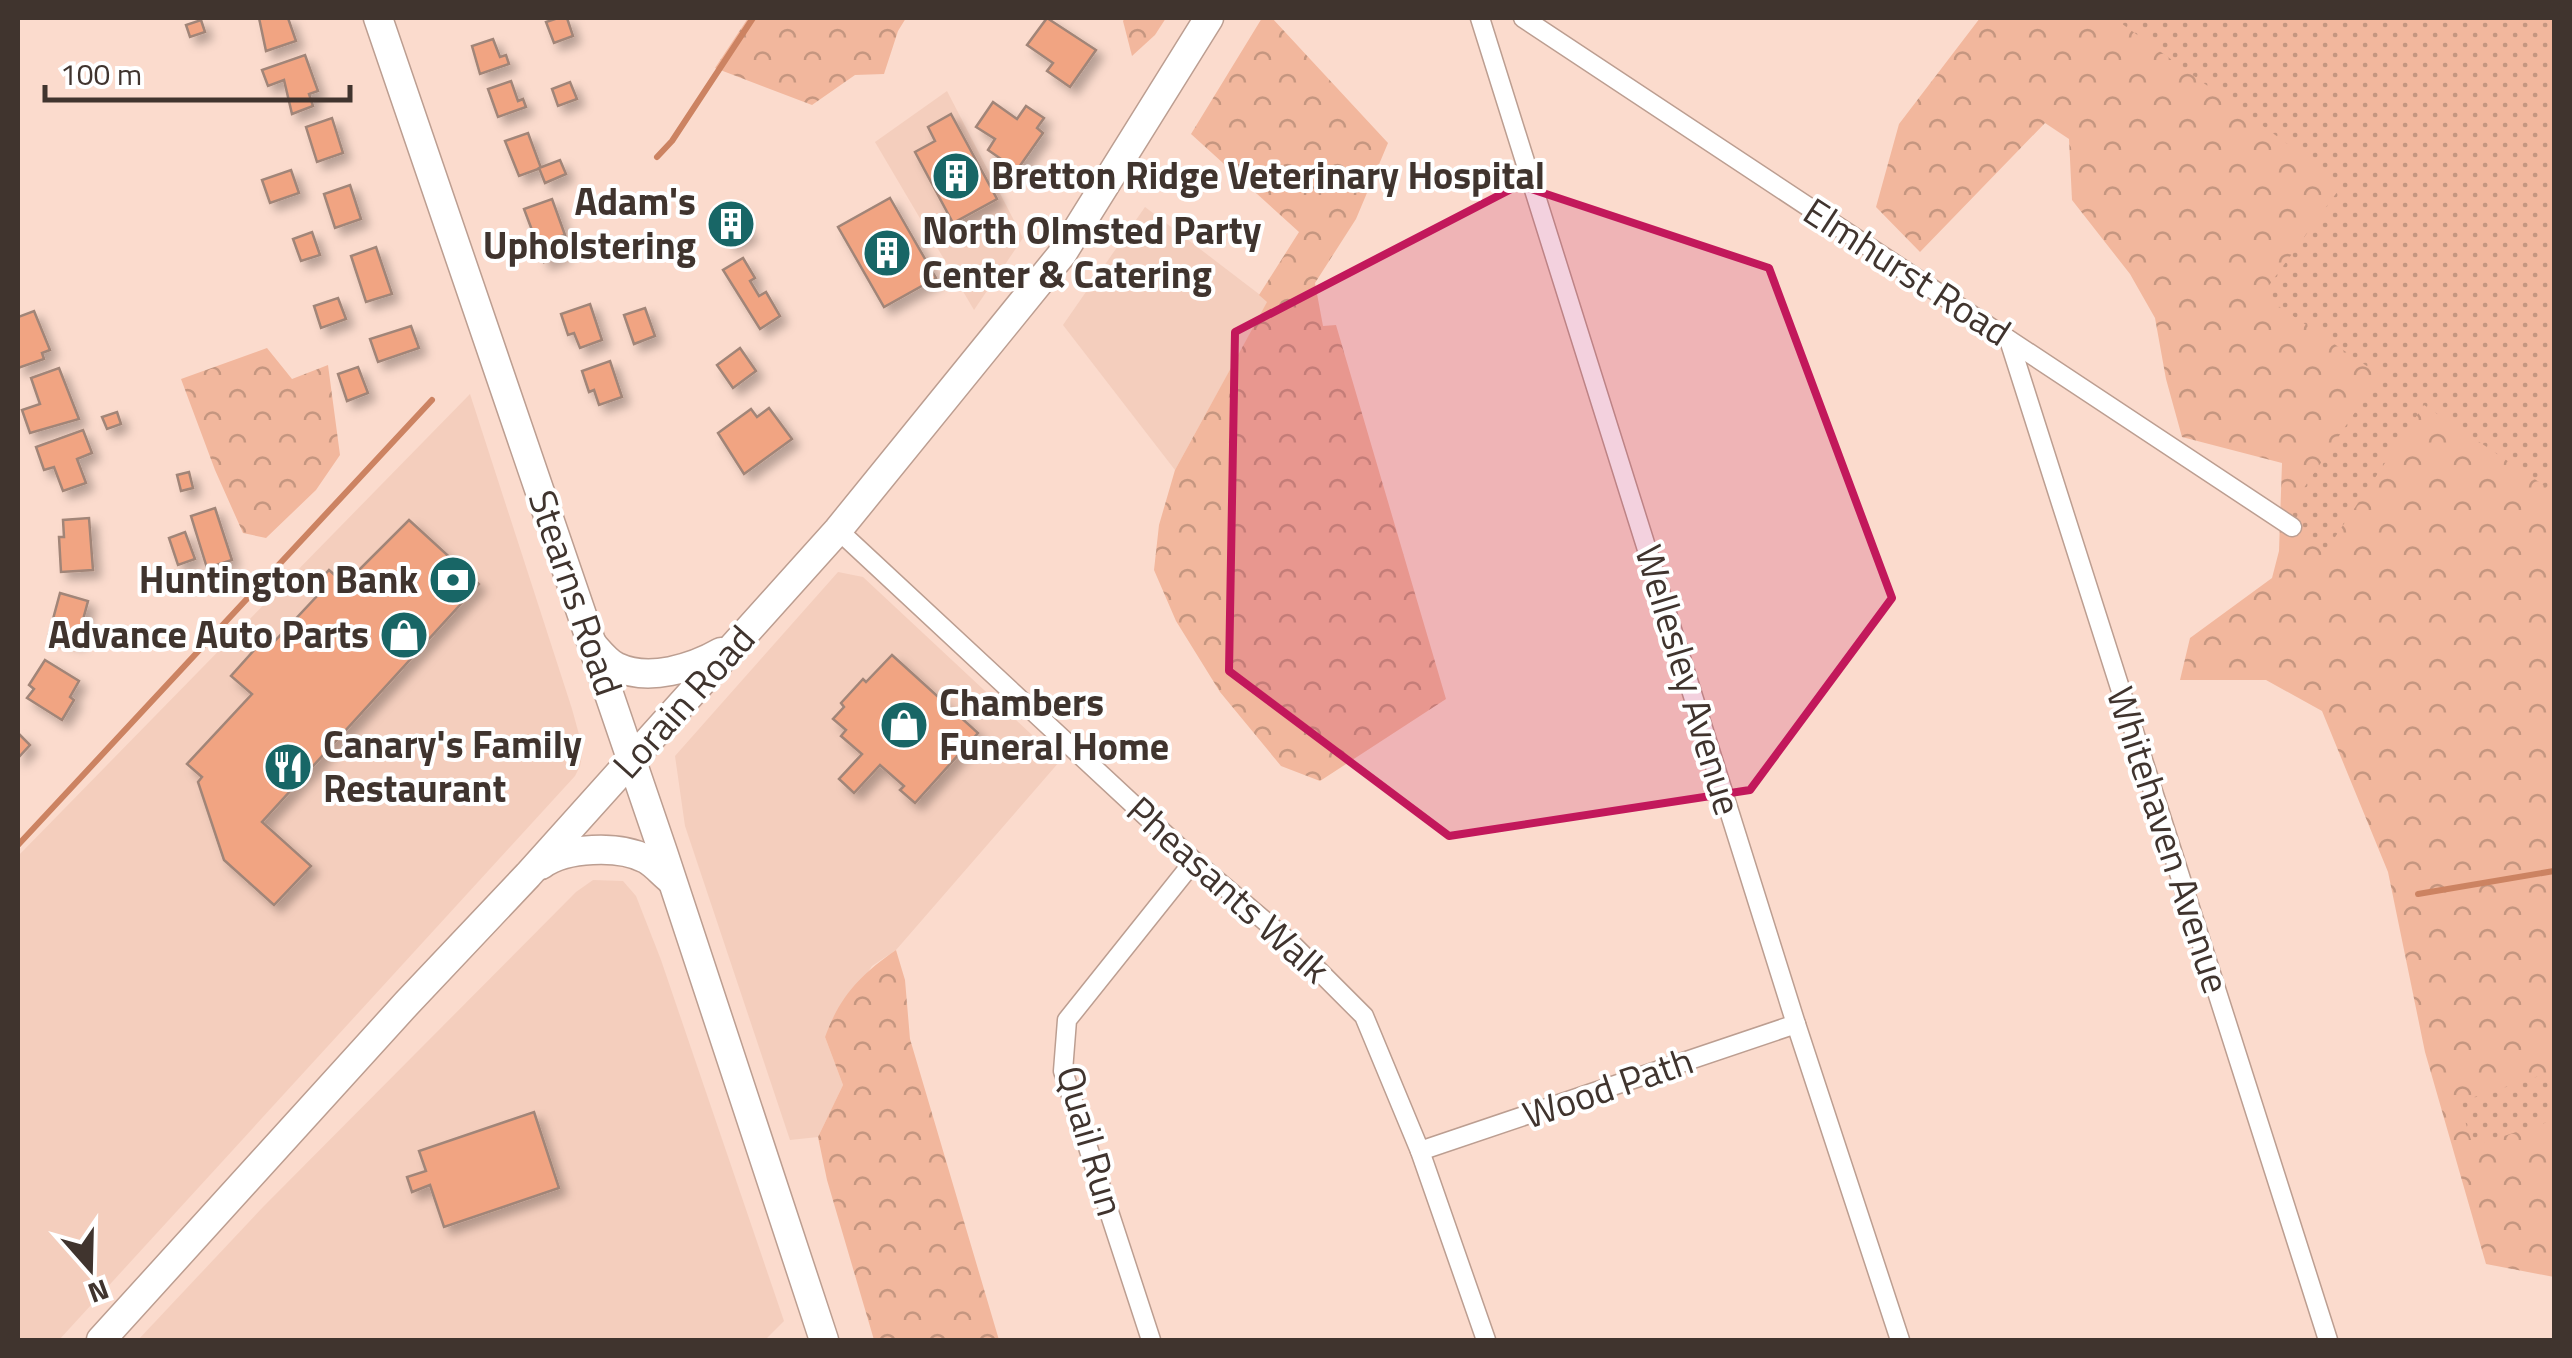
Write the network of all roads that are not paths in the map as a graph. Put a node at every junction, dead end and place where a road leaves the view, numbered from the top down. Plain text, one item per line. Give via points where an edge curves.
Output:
1 (378, 18) edge
2 (1208, 18) edge
3 (1480, 18) edge
4 (1523, 18) edge
5 (2009, 340) junction
6 (2292, 527) dead end
7 (838, 530) junction
8 (736, 644) junction
9 (593, 646) junction
10 (632, 760) junction
11 (1194, 861) junction
12 (528, 875) junction
13 (673, 882) junction
14 (1796, 1024) junction
15 (1420, 1151) junction
16 (101, 1340) edge
17 (824, 1340) edge
18 (1151, 1340) edge
19 (1486, 1340) edge
20 (1900, 1340) edge
21 (2328, 1340) edge

1 - 9 main road, Stearns Road
2 - 7 main road, Lorain Road via 1062,254
3 - 14 street, Wellesley Avenue
4 - 5 street, Elmhurst Road
5 - 6 street, Elmhurst Road
5 - 21 street, Whitehaven Avenue
7 - 8 main road, Lorain Road
7 - 11 street, Pheasants Walk
8 - 9 main road via 702,663 666,672 613,666
8 - 10 main road, Lorain Road
9 - 10 main road, Stearns Road
10 - 12 main road, Lorain Road
10 - 13 main road, Stearns Road
11 - 15 street, Pheasants Walk via 1364,1016
11 - 18 street, Quail Run via 1067,1020 1063,1071
12 - 13 main road via 551,858 611,851 645,858
12 - 16 main road, Lorain Road
13 - 17 main road, Stearns Road
14 - 15 street, Wood Path
14 - 20 street, Wellesley Avenue
15 - 19 street, Pheasants Walk

